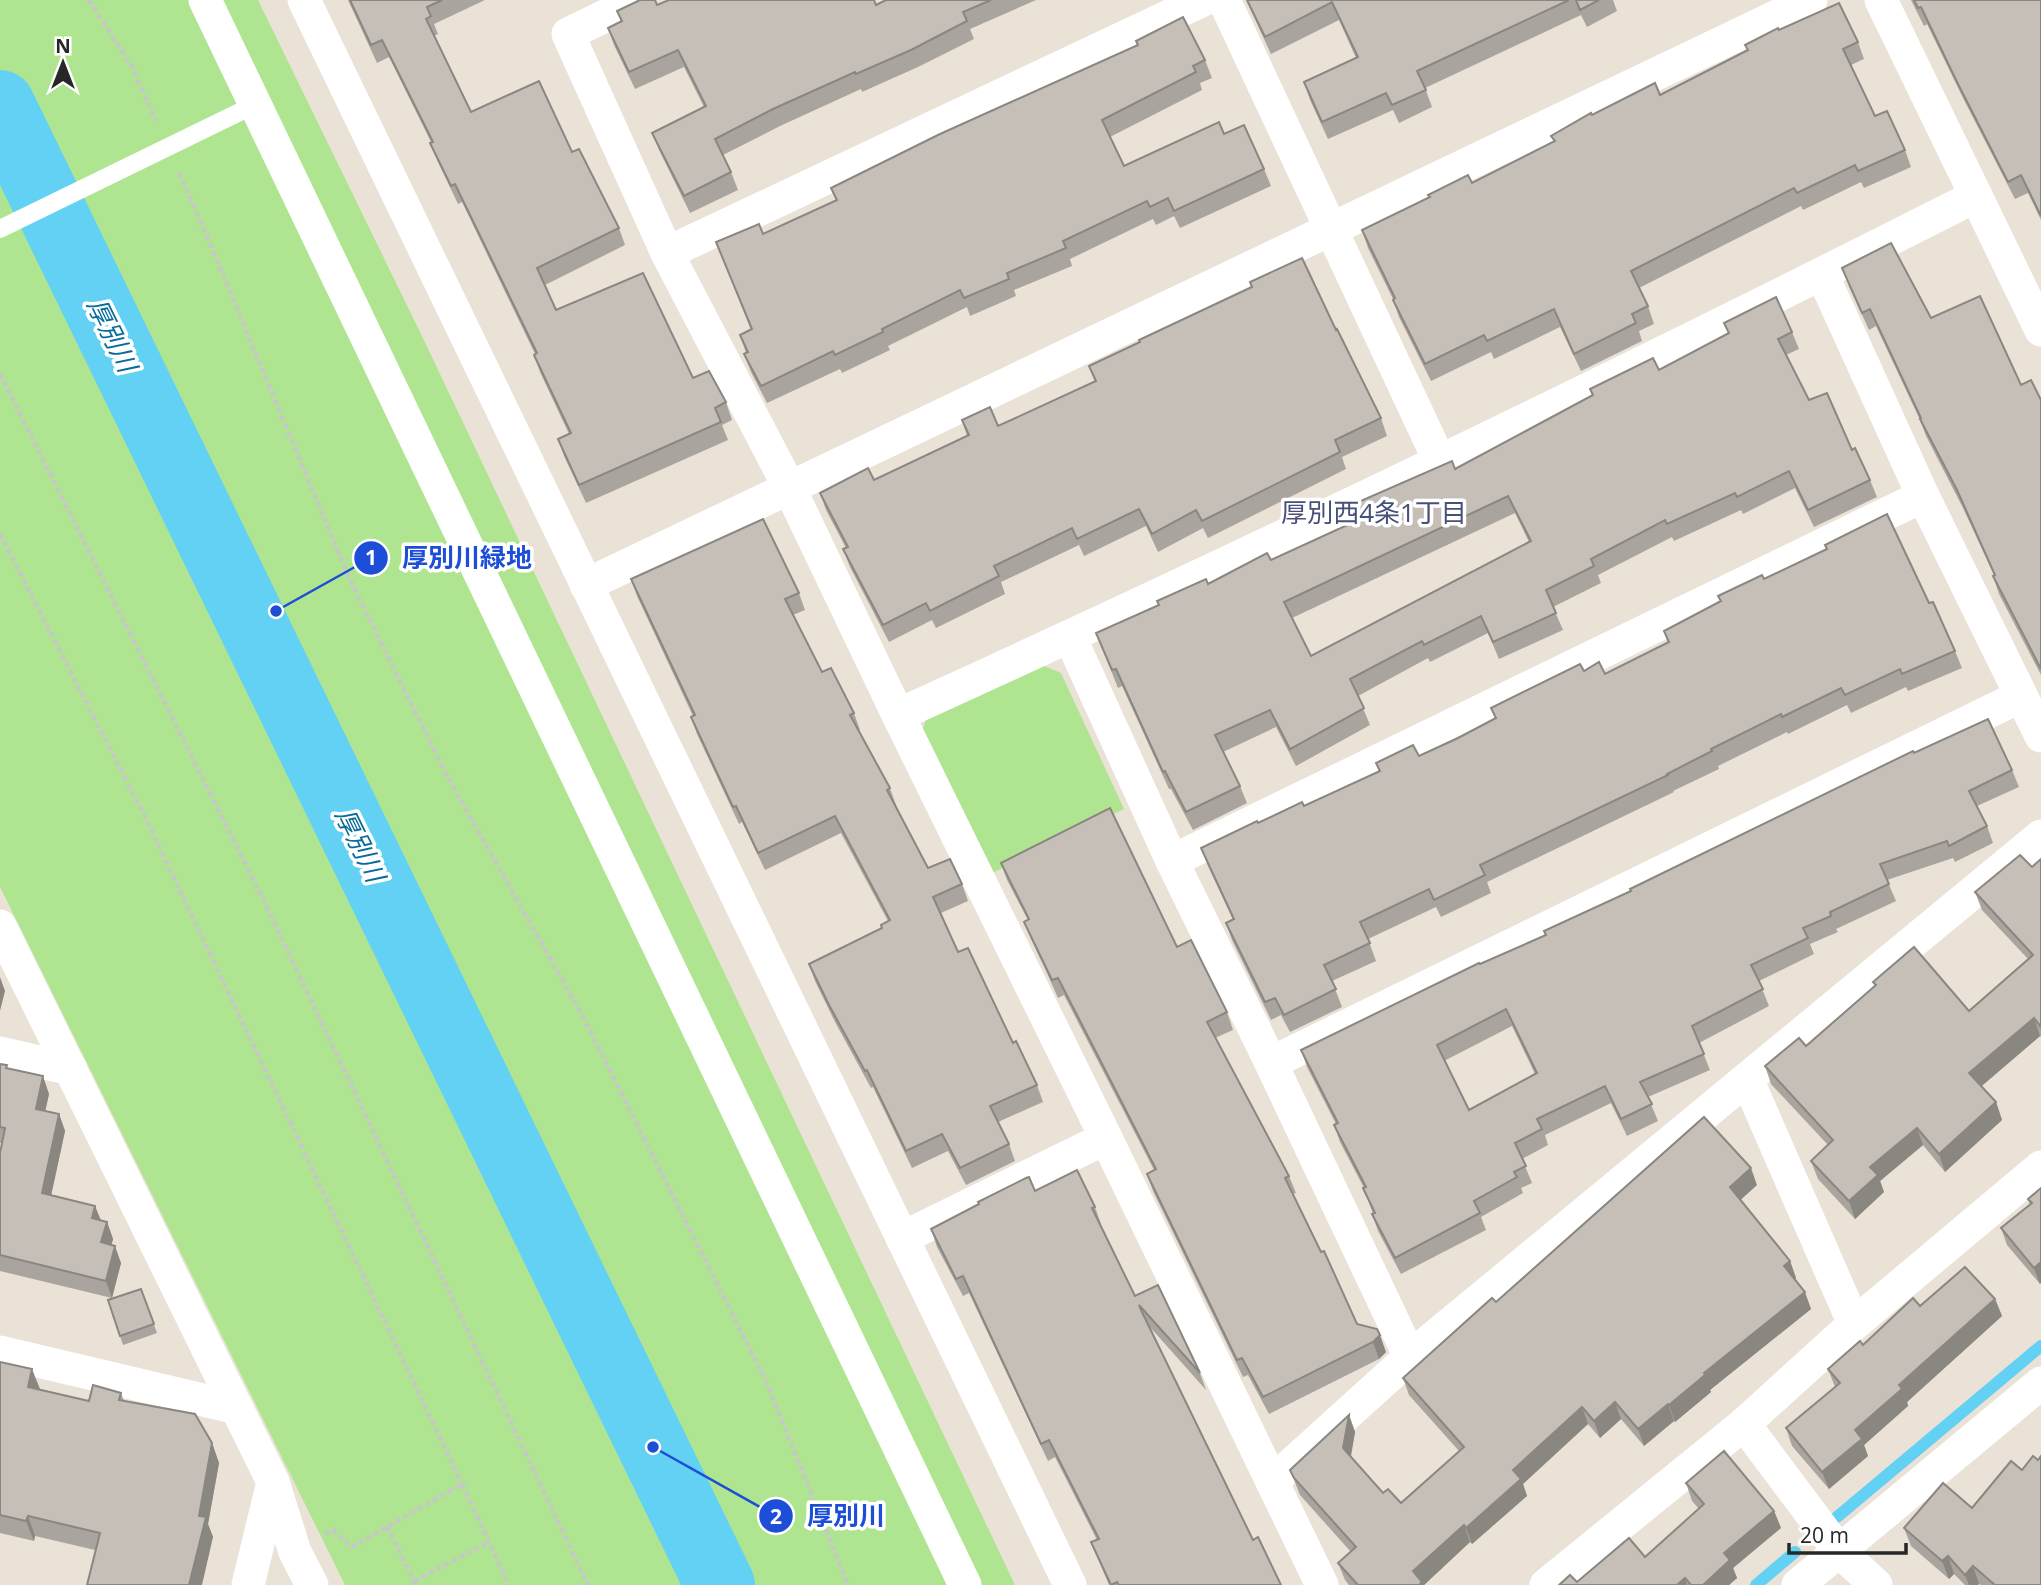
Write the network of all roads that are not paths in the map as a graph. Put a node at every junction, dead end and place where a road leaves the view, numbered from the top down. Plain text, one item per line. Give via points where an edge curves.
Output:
1 (205, 0) edge
2 (304, 0) edge
3 (638, 0) edge
4 (1203, 0) edge
5 (1224, 0) edge
6 (1811, 0) edge
7 (1881, 0) edge
8 (246, 109) junction
9 (1976, 196) junction
10 (0, 229) edge
11 (1331, 230) junction
12 (667, 253) junction
13 (1822, 274) junction
14 (2041, 330) edge
15 (1439, 460) junction
16 (789, 488) junction
17 (1923, 496) junction
18 (586, 585) junction
19 (1070, 637) junction
20 (2021, 696) junction
21 (898, 715) junction
22 (2041, 736) edge
23 (2041, 836) edge
24 (1172, 861) junction
25 (0, 926) edge
26 (0, 1053) edge
27 (1271, 1063) junction
28 (71, 1069) junction
29 (1747, 1079) junction
30 (1106, 1138) junction
31 (2041, 1167) edge
32 (902, 1238) junction
33 (1854, 1324) junction
34 (0, 1352) edge
35 (1410, 1357) junction
36 (2041, 1383) edge
37 (237, 1408) junction
38 (1744, 1424) junction
39 (272, 1482) junction
40 (1272, 1482) junction
41 (1839, 1551) junction
42 (248, 1585) edge
43 (312, 1585) edge
44 (965, 1585) edge
45 (1070, 1585) edge
46 (1322, 1585) edge
47 (1546, 1585) edge
48 (1798, 1585) edge
49 (1876, 1585) edge

1 - 8 street
2 - 18 street
3 - 12 street via 568,34
4 - 12 street
5 - 11 street
6 - 11 street
7 - 9 street
8 - 10 lane
8 - 44 street
9 - 13 street
9 - 14 street
11 - 15 street
11 - 16 street
12 - 16 street
13 - 15 street
13 - 17 street
15 - 19 street
16 - 18 street
16 - 21 street
17 - 20 street
17 - 24 street
18 - 32 street
19 - 21 street
19 - 24 street
20 - 22 street
20 - 27 street
21 - 30 street
23 - 29 street
24 - 27 street
25 - 28 street
26 - 28 street
27 - 35 street
28 - 37 street
29 - 33 street
29 - 35 street
30 - 32 street
30 - 40 street
31 - 33 street
32 - 45 street
33 - 38 street
34 - 37 street
35 - 40 street
36 - 41 street
37 - 39 street
38 - 41 street
38 - 47 street
39 - 42 street
39 - 43 street via 295,1552
40 - 46 street
41 - 48 street
41 - 49 street

